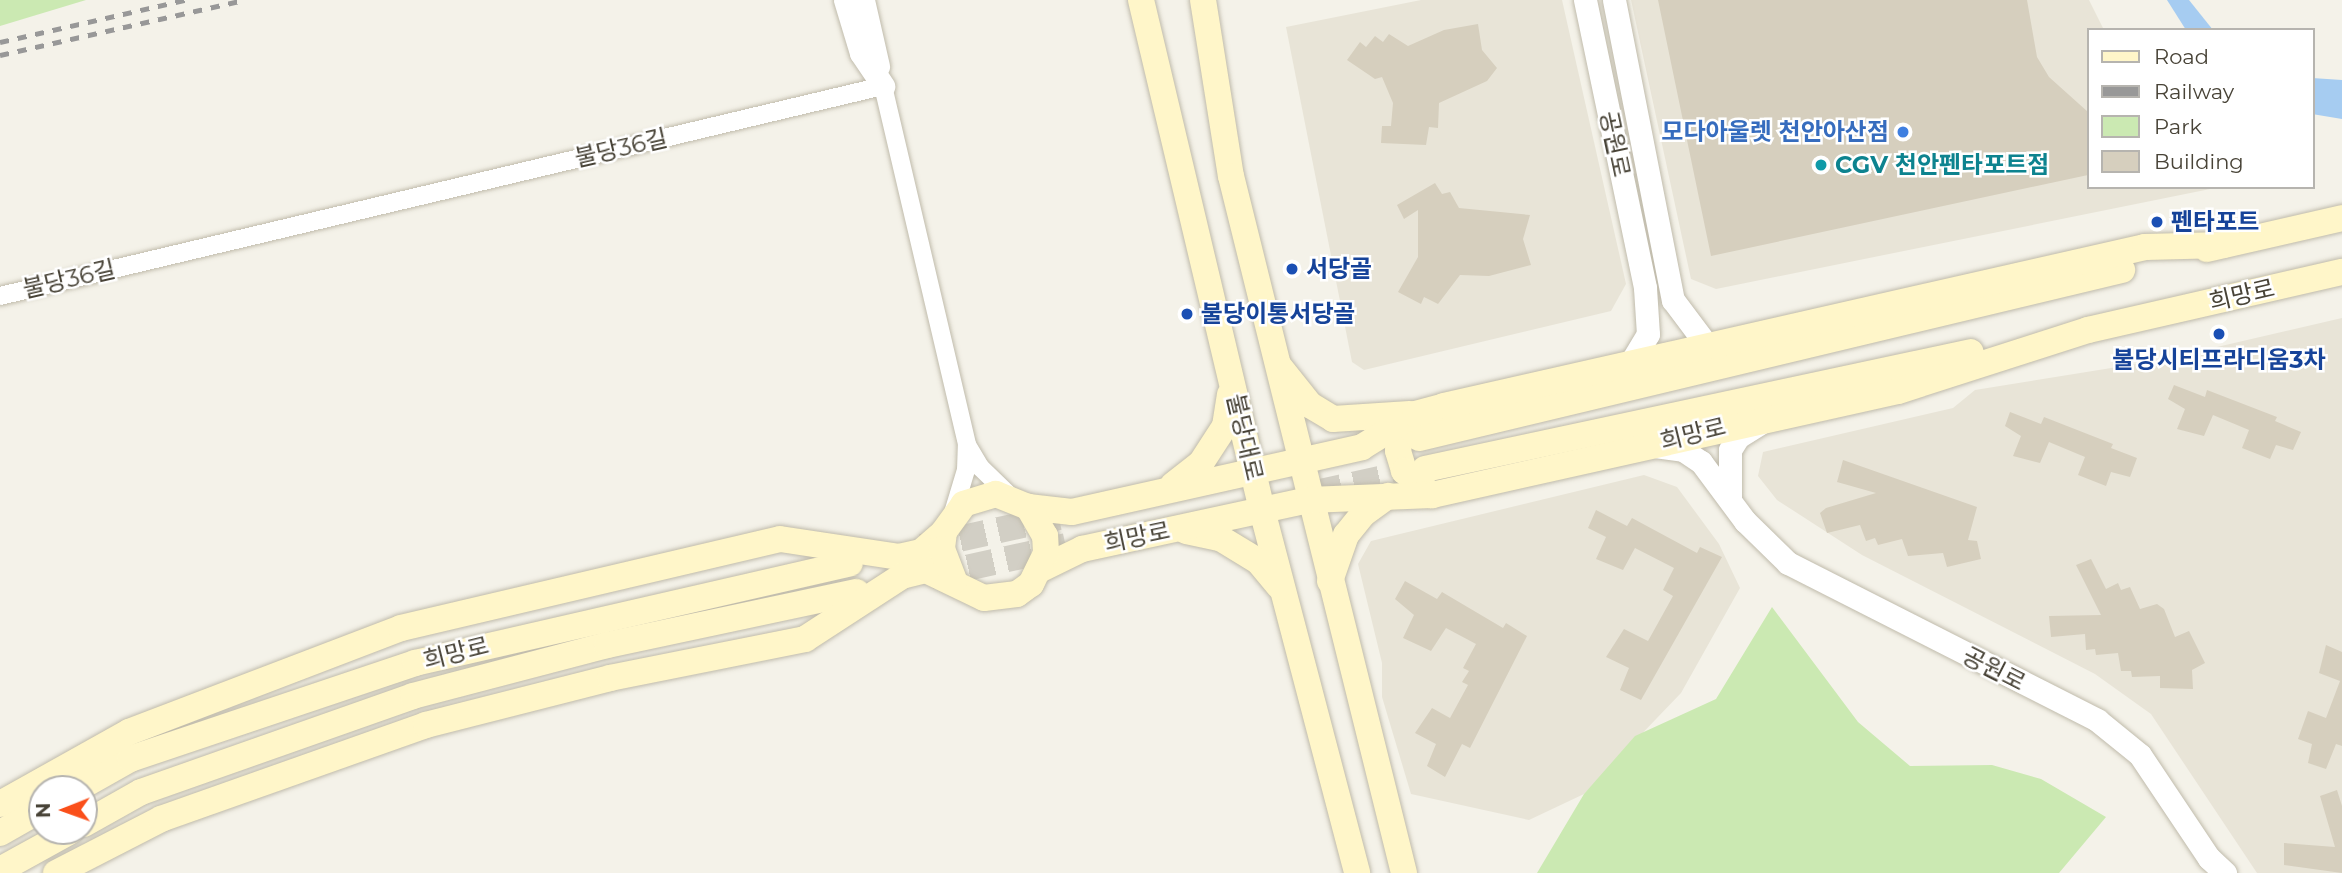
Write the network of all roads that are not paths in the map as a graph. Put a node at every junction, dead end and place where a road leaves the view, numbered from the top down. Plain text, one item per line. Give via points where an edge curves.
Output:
1 (863, 0) edge
2 (1141, 0) edge
3 (1203, 0) edge
4 (1585, 0) edge
5 (1614, 0) edge
6 (844, 7) edge
7 (883, 86) junction
8 (2342, 218) edge
9 (2223, 246) junction
10 (2342, 272) edge
11 (0, 296) edge
12 (2088, 330) junction
13 (1706, 344) junction
14 (1273, 359) junction
15 (1631, 362) junction
16 (1232, 382) junction
17 (1771, 416) junction
18 (1412, 425) junction
19 (967, 445) junction
20 (1649, 445) junction
21 (1299, 461) junction
22 (1425, 469) tunnel mouth
23 (1252, 471) junction
24 (1167, 489) junction
25 (1432, 495) junction
26 (1388, 496) junction
27 (1309, 500) junction
28 (1730, 500) junction
29 (1020, 502) junction
30 (1262, 510) junction
31 (948, 524) junction
32 (1177, 528) junction
33 (850, 563) dead end
34 (1041, 569) junction
35 (954, 581) junction
36 (1329, 581) junction
37 (856, 592) dead end
38 (1283, 592) junction
39 (98, 777) edge
40 (0, 804) edge
41 (98, 816) edge
42 (28, 817) edge
43 (0, 833) edge
44 (46, 845) edge
45 (0, 870) edge
46 (56, 873) edge
47 (1357, 873) edge
48 (1404, 873) edge
49 (2225, 873) edge

1 - 7 street
2 - 16 main road, 불당대로
3 - 14 main road, 불당대로 via 1231,176
4 - 15 street, 공원로 via 1645,288 1648,334
5 - 13 street, 공원로 via 1668,279 1679,314
6 - 7 street
7 - 11 street, 불당36길
7 - 19 street
8 - 9 main road, 희망로
9 - 13 main road, 희망로 via 2145,247
9 - 18 main road, 희망로
10 - 12 main road, 희망로
12 - 17 main road, 희망로 via 1898,391
12 - 22 main road
13 - 15 main road, 희망로
14 - 18 main road, 희망로 via 1310,405 1333,419
14 - 21 main road, 불당대로
15 - 18 main road, 희망로
16 - 23 main road, 불당대로
16 - 24 main road via 1225,426 1201,463
17 - 20 main road, 희망로
17 - 28 street via 1738,437 1730,450
18 - 21 main road, 희망로 via 1362,447
18 - 25 main road via 1398,451 1404,471
19 - 29 street via 980,467
19 - 31 street via 967,470
20 - 25 main road, 희망로
20 - 28 street, 공원로 via 1692,456
21 - 23 main road, 희망로
21 - 27 main road, 불당대로
23 - 24 main road, 희망로
23 - 30 main road, 불당대로
24 - 29 main road, 희망로 via 1072,512
25 - 26 main road, 희망로
26 - 27 main road, 희망로
26 - 36 main road via 1363,514 1346,535
27 - 30 main road, 희망로
27 - 36 main road, 불당대로
28 - 49 street, 공원로 via 1788,563 2097,720 2140,755 2209,858
29 - 31 main road via 979,496
29 - 34 main road via 1045,536
30 - 32 main road, 희망로
30 - 38 main road, 불당대로
31 - 35 main road via 942,549
31 - 40 main road via 921,552 899,556 780,539 401,628 130,732
32 - 34 main road, 희망로 via 1065,554
32 - 38 main road via 1220,538 1258,561
33 - 39 main road, 희망로 via 415,663 130,759
34 - 35 main road via 1017,594 1001,599 975,595
35 - 46 main road via 926,570 902,576 806,639 610,678 426,725 161,818
36 - 48 main road, 불당대로
37 - 41 main road via 607,645 412,696 141,792
38 - 47 main road, 불당대로
42 - 43 main road
44 - 45 main road

